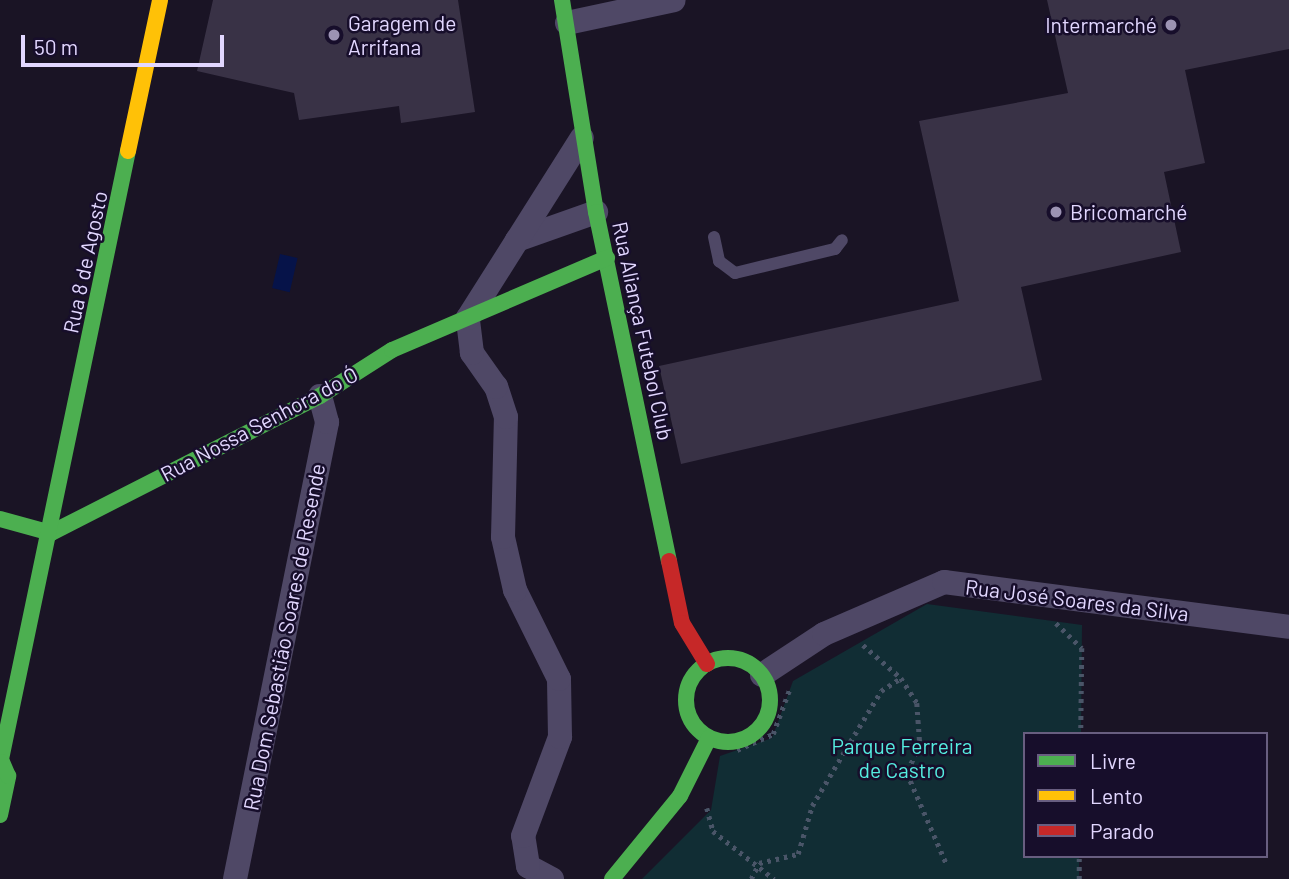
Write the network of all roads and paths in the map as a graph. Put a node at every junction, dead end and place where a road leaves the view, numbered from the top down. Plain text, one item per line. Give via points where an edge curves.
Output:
1 (160, 0) edge
2 (674, 0) edge
3 (565, 12) edge
4 (582, 138) junction
5 (596, 212) junction
6 (714, 237) dead end
7 (517, 240) junction
8 (842, 240) dead end
9 (607, 258) junction
10 (468, 318) junction
11 (320, 396) junction
12 (0, 519) edge
13 (51, 533) junction
14 (1055, 621) dead end
15 (1289, 627) edge
16 (867, 637) dead end
17 (707, 664) junction
18 (762, 675) junction
19 (901, 678) junction
20 (796, 681) dead end
21 (1081, 732) edge
22 (709, 738) junction
23 (730, 760) dead end
24 (1, 763) edge
25 (714, 800) dead end
26 (711, 810) junction
27 (0, 815) edge
28 (700, 823) dead end
29 (1079, 858) edge
30 (759, 863) junction
31 (947, 865) dead end
32 (235, 879) edge
33 (552, 879) edge
34 (612, 879) edge
35 (751, 879) edge
36 (774, 879) edge
37 (1079, 879) edge

1 - 13 street, Rua 8 de Agosto
2 - 3 street
3 - 4 street, Rua Aliança Futebol Club
4 - 5 street, Rua Aliança Futebol Club
4 - 7 street
5 - 7 street
5 - 9 street, Rua Aliança Futebol Club
6 - 8 lane via 719,261 735,273 835,249
7 - 10 street
9 - 10 street, Rua Nossa Senhora do Ó
9 - 17 street, Rua Aliança Futebol Club via 682,623
10 - 11 street, Rua Nossa Senhora do Ó via 392,350
10 - 33 street via 472,353 496,387 506,417 503,537 515,590 559,679 560,737 523,836 528,866
11 - 13 street, Rua Nossa Senhora do Ó
11 - 32 street, Rua Dom Sebastião Soares de Resende via 327,422
12 - 13 street
13 - 24 street, Rua 8 de Agosto
14 - 21 path via 1082,648
15 - 18 street, Rua José Soares da Silva via 944,582 824,634
16 - 19 path via 859,643
17 - 18 street via 732,658
17 - 22 street via 686,696 691,721
18 - 22 street via 770,701 760,728 736,742
19 - 30 path via 881,691 850,742 813,806 798,854
19 - 31 path via 917,703 920,727 907,773
20 - 23 path via 773,734 737,750
22 - 34 street via 680,796
24 - 27 street, Rua 8 de Agosto via 8,776
25 - 26 path
26 - 28 path
26 - 30 path via 713,831
29 - 37 path
30 - 35 path
30 - 36 path

